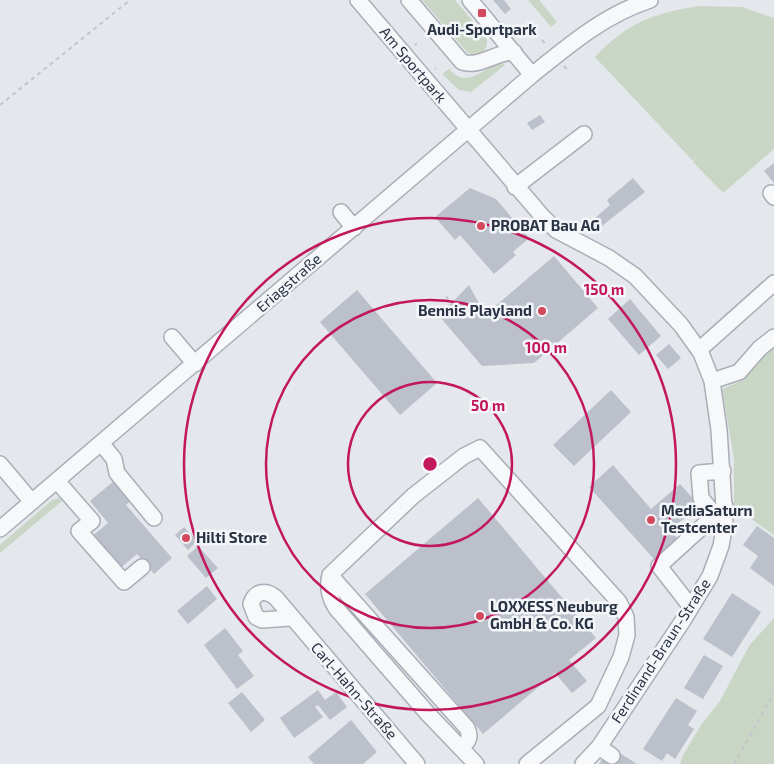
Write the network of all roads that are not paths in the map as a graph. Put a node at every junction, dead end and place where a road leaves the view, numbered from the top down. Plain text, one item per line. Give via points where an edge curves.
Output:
1 (358, 0) edge
2 (409, 0) edge
3 (470, 0) edge
4 (650, 0) edge
5 (514, 52) junction
6 (532, 75) junction
7 (468, 130) junction
8 (584, 134) dead end
9 (515, 187) junction
10 (341, 212) dead end
11 (354, 228) junction
12 (774, 283) edge
13 (172, 337) dead end
14 (774, 337) edge
15 (699, 350) junction
16 (195, 364) junction
17 (712, 381) junction
18 (101, 443) junction
19 (0, 464) edge
20 (723, 471) junction
21 (57, 481) junction
22 (32, 502) junction
23 (720, 511) junction
24 (154, 518) dead end
25 (0, 529) edge
26 (142, 567) dead end
27 (691, 607) junction
28 (291, 618) dead end
29 (599, 747) junction
30 (612, 756) dead end
31 (417, 764) edge
32 (476, 764) edge
33 (527, 764) edge
34 (583, 764) edge

1 - 7 street, Am Sportpark
2 - 5 street via 462,62 475,64 498,54
3 - 5 street
4 - 6 street, Eriagstraße via 619,12
5 - 6 street
6 - 7 street, Eriagstraße
7 - 9 street, Ferdinand-Braun-Straße
7 - 11 street, Eriagstraße
8 - 9 street
9 - 15 street, Ferdinand-Braun-Straße via 556,230 635,276 664,305
10 - 11 street
11 - 16 street, Eriagstraße
12 - 15 street
13 - 16 street
14 - 17 street via 739,372
15 - 17 street, Ferdinand-Braun-Straße
16 - 18 street, Eriagstraße
17 - 20 street, Ferdinand-Braun-Straße
18 - 21 street, Eriagstraße
18 - 24 street via 114,459 117,473
19 - 22 street
20 - 23 street, Ferdinand-Braun-Straße
20 - 23 street via 699,473 701,498
21 - 22 street, Eriagstraße
21 - 26 street via 92,521 80,531 124,582
22 - 25 street, Eriagstraße
23 - 27 street, Ferdinand-Braun-Straße via 720,546 710,576
23 - 27 street via 659,566
27 - 29 street, Ferdinand-Braun-Straße
28 - 31 street, Carl-Hahn-Straße
29 - 30 street
29 - 34 street, Ferdinand-Braun-Straße
32 - 33 street via 462,748 469,741 467,728 330,575 413,496 464,456 480,448 619,602 626,617 627,635 598,706

